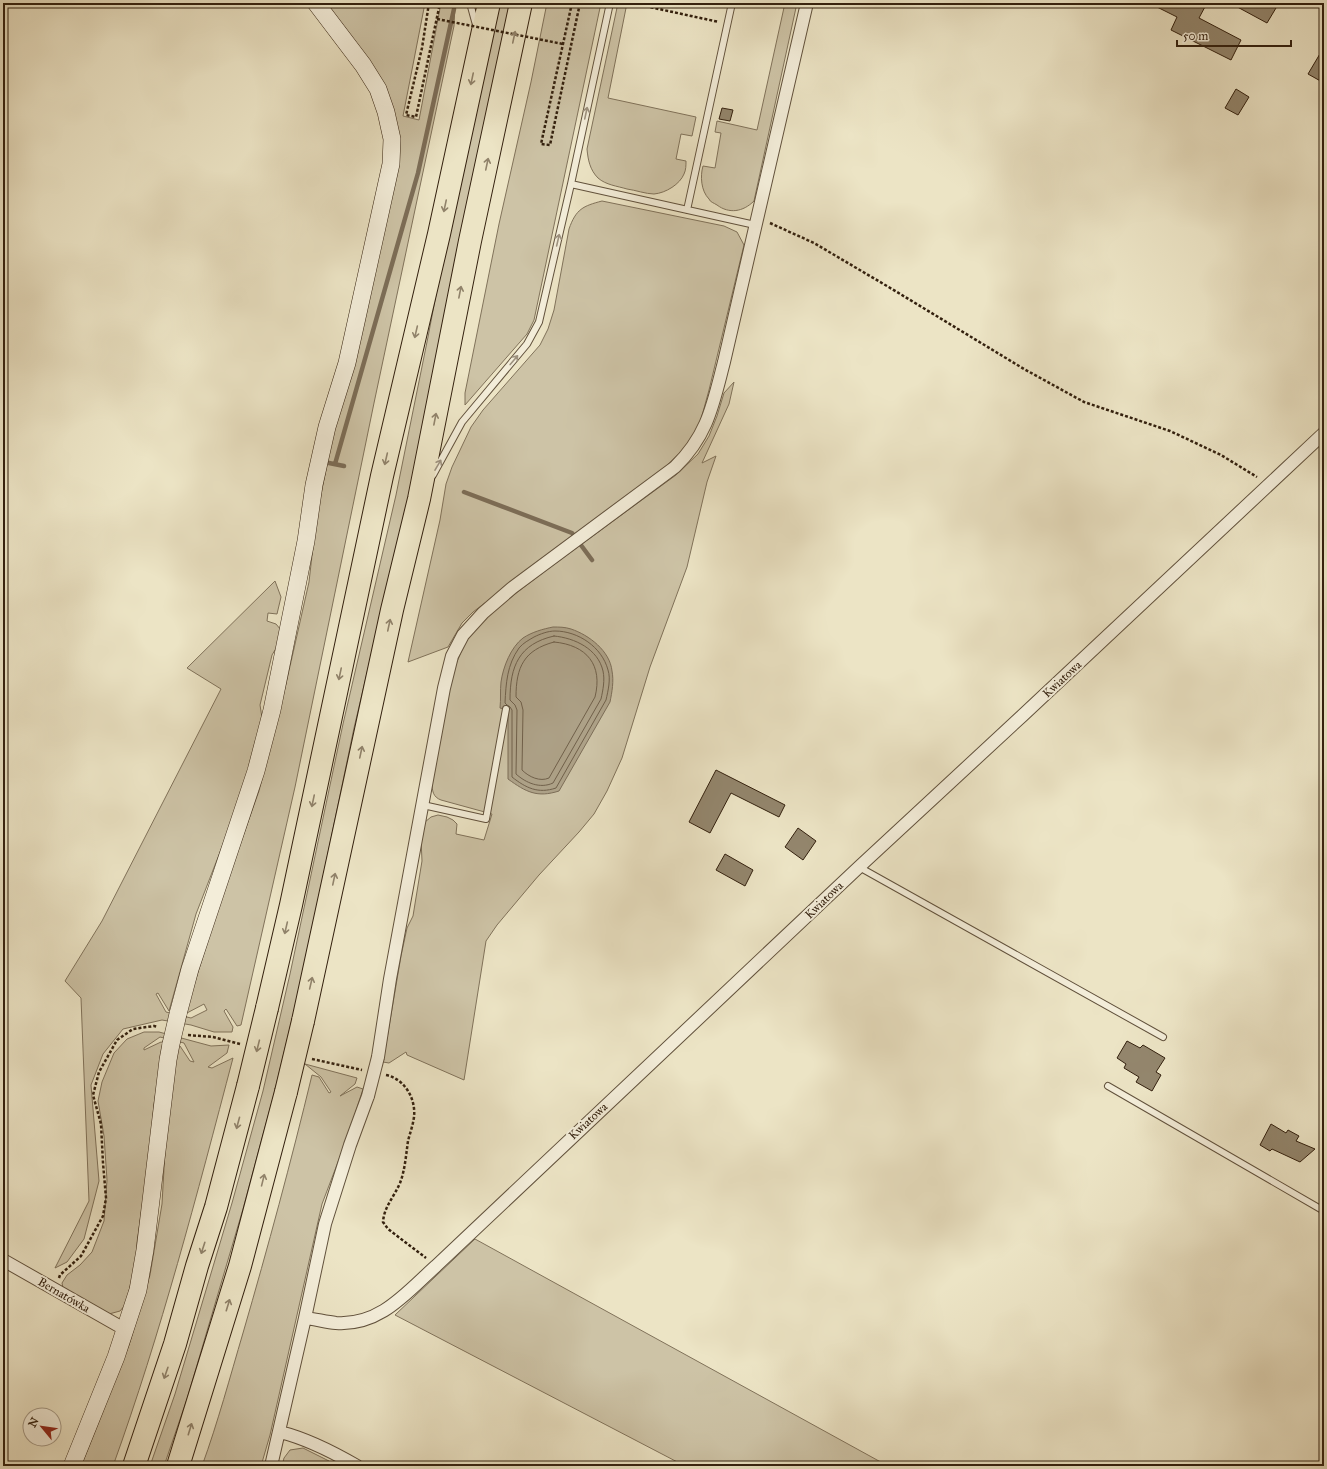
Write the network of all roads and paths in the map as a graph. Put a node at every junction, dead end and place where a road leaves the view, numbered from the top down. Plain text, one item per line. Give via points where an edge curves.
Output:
1 (316, 3) edge
2 (430, 3) edge
3 (440, 3) edge
4 (470, 3) edge
5 (489, 3) edge
6 (521, 3) edge
7 (572, 3) edge
8 (580, 3) edge
9 (610, 3) edge
10 (631, 3) edge
11 (732, 3) edge
12 (807, 3) edge
13 (437, 19) junction
14 (728, 24) junction
15 (480, 40) junction
16 (562, 44) junction
17 (571, 184) junction
18 (687, 210) junction
19 (756, 221) junction
20 (1324, 433) edge
21 (1269, 485) junction
22 (419, 498) junction
23 (506, 709) dead end
24 (423, 805) junction
25 (859, 867) junction
26 (161, 1028) dead end
27 (187, 1035) dead end
28 (1163, 1037) dead end
29 (243, 1045) dead end
30 (310, 1059) dead end
31 (363, 1070) dead end
32 (385, 1075) dead end
33 (1108, 1086) dead end
34 (1324, 1211) edge
35 (3, 1260) edge
36 (436, 1266) junction
37 (56, 1290) junction
38 (306, 1318) junction
39 (126, 1330) junction
40 (280, 1432) junction
41 (72, 1466) edge
42 (134, 1466) edge
43 (178, 1466) edge
44 (271, 1466) edge
45 (357, 1466) edge

1 - 39 street, bridge via 378,89 392,139 391,164 347,363 327,427 314,485 306,540 272,710 253,778 190,969 171,1044 145,1250 138,1290
2 - 13 path via 406,115 416,117
3 - 13 path
4 - 15 lane
5 - 15 highway
22 -> 6 highway
7 - 16 path
8 - 16 path via 550,145 541,144
17 -> 9 lane
10 - 14 path
11 - 14 lane
12 - 19 street
13 - 16 path, bridge
14 - 18 lane
15 -> 42 highway, bridge via 268,1008 216,1208 175,1344
17 - 18 lane
22 -> 17 lane via 462,422 527,344 539,322
18 - 19 lane
19 - 21 path via 814,243 1024,369 1084,402 1170,431 1221,455
19 - 24 street via 714,403 698,440 675,467 512,588 483,613 463,635 452,656 444,688
20 - 21 street, Kwiatowa
21 - 25 street, Kwiatowa
43 -> 22 highway, bridge via 240,1266 286,1092
23 - 24 lane via 486,819
24 - 38 street, bridge via 378,1057 368,1096 325,1224
25 - 28 lane
25 - 36 street, Kwiatowa
26 - 37 path via 154,1026 133,1029 117,1040 99,1072 93,1095 101,1124 106,1198 103,1216 82,1256 60,1275
27 - 29 path via 213,1036
30 - 31 path
32 - 36 path via 403,1084 410,1094 414,1118 404,1171 383,1214 383,1222
33 - 34 lane
35 - 37 street, Bernatówka
36 - 38 street, Kwiatowa via 391,1306 370,1318 359,1322 336,1323
37 - 39 street, Bernatówka
38 - 40 street
39 - 41 street
40 - 44 street
40 - 45 street via 317,1444

